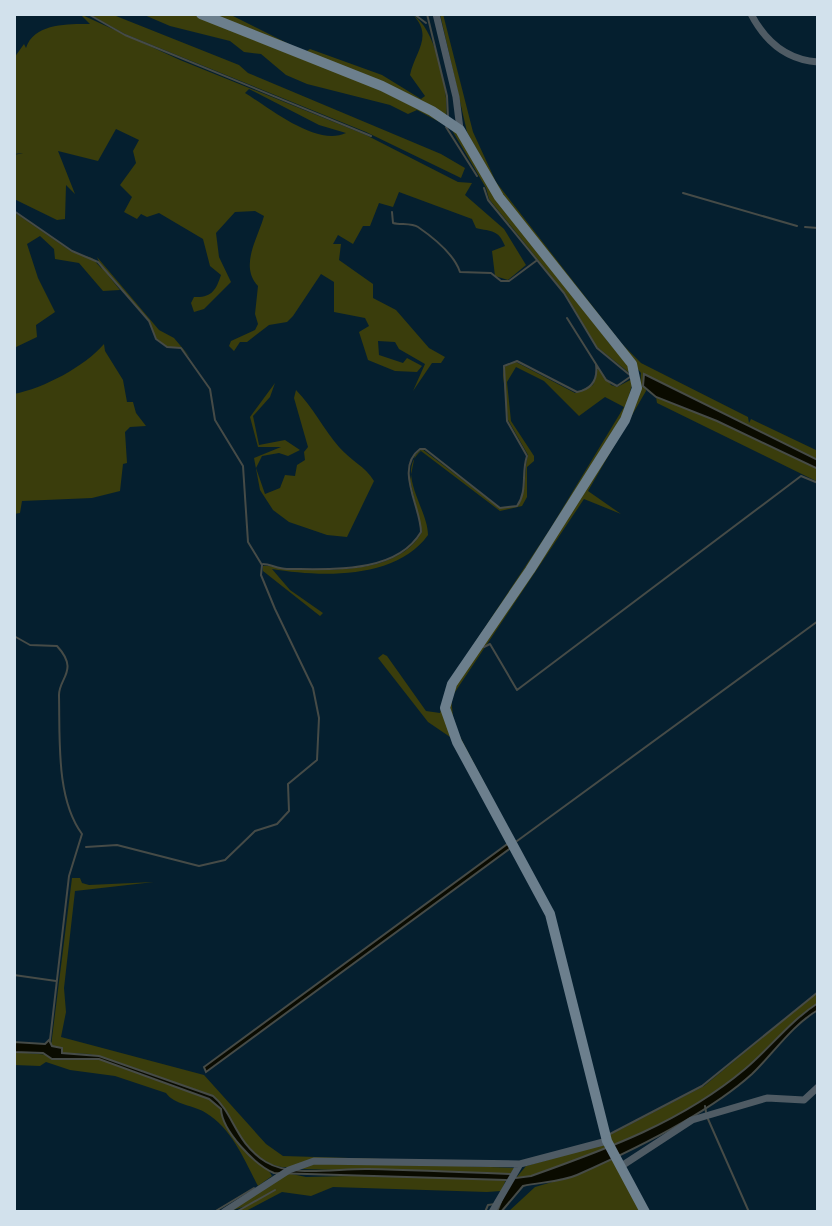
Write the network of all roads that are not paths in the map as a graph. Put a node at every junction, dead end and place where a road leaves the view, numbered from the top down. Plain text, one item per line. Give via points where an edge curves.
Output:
1 (201, 14) edge
2 (436, 14) edge
3 (751, 14) edge
4 (818, 62) edge
5 (460, 130) junction
6 (818, 1087) edge
7 (608, 1142) junction
8 (520, 1164) junction
9 (620, 1167) junction
10 (224, 1212) edge
11 (492, 1212) edge
12 (645, 1212) edge

1 - 5 street via 382,86
2 - 5 street
3 - 4 street via 774,46
5 - 7 street via 499,197 632,364 637,378 625,420 452,684 445,708 457,742 550,914
6 - 9 street via 804,1100 767,1098 692,1120
7 - 8 street
7 - 9 street
8 - 10 street via 314,1161 289,1170
8 - 11 street
9 - 12 street

